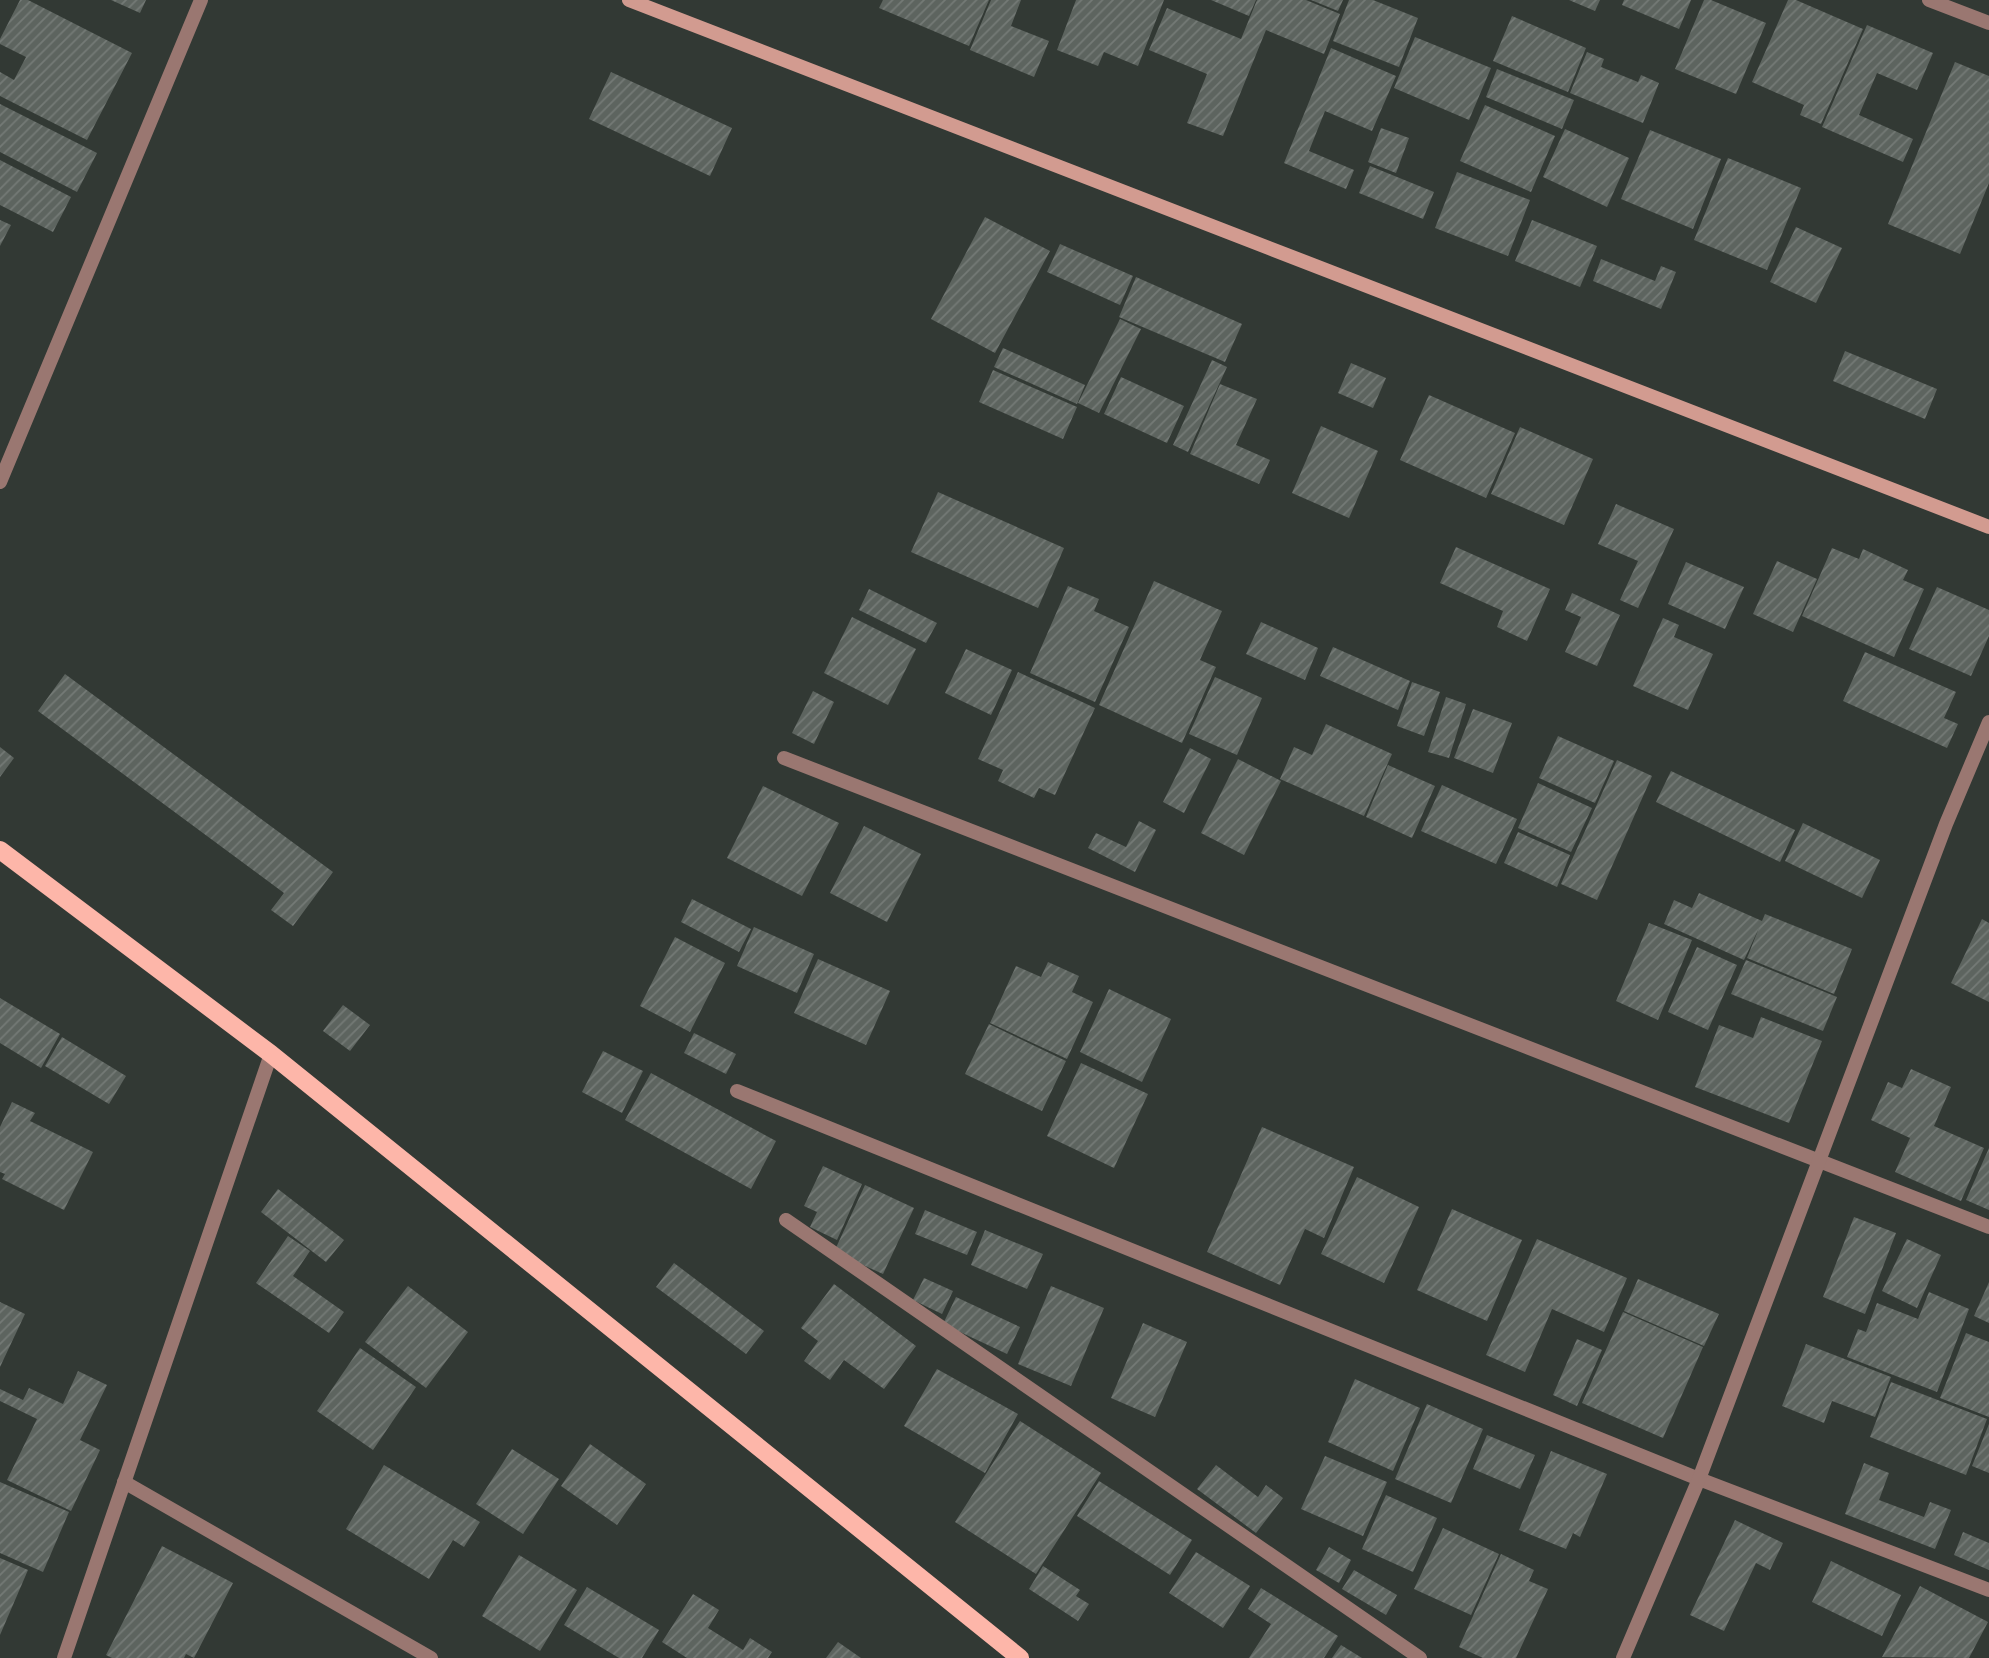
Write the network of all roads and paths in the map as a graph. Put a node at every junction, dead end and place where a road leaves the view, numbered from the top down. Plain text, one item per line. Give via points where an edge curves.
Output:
1 (201, 0) edge
2 (629, 0) edge
3 (1929, 0) edge
4 (1989, 23) edge
5 (0, 482) edge
6 (1989, 527) edge
7 (1989, 722) edge
8 (784, 758) dead end
9 (0, 850) edge
10 (271, 1054) junction
11 (737, 1090) dead end
12 (1818, 1162) junction
13 (786, 1220) dead end
14 (1989, 1227) edge
15 (1699, 1479) junction
16 (124, 1482) junction
17 (1989, 1590) edge
18 (64, 1658) edge
19 (431, 1658) edge
20 (1020, 1658) edge
21 (1420, 1658) edge
22 (1623, 1658) edge

1 - 5 street
2 - 6 street
3 - 4 street
7 - 12 street
8 - 12 street
9 - 10 main road
10 - 16 street
10 - 20 main road
11 - 15 street
12 - 14 street
12 - 15 street
13 - 21 street
15 - 17 street
15 - 22 street
16 - 18 street
16 - 19 street

